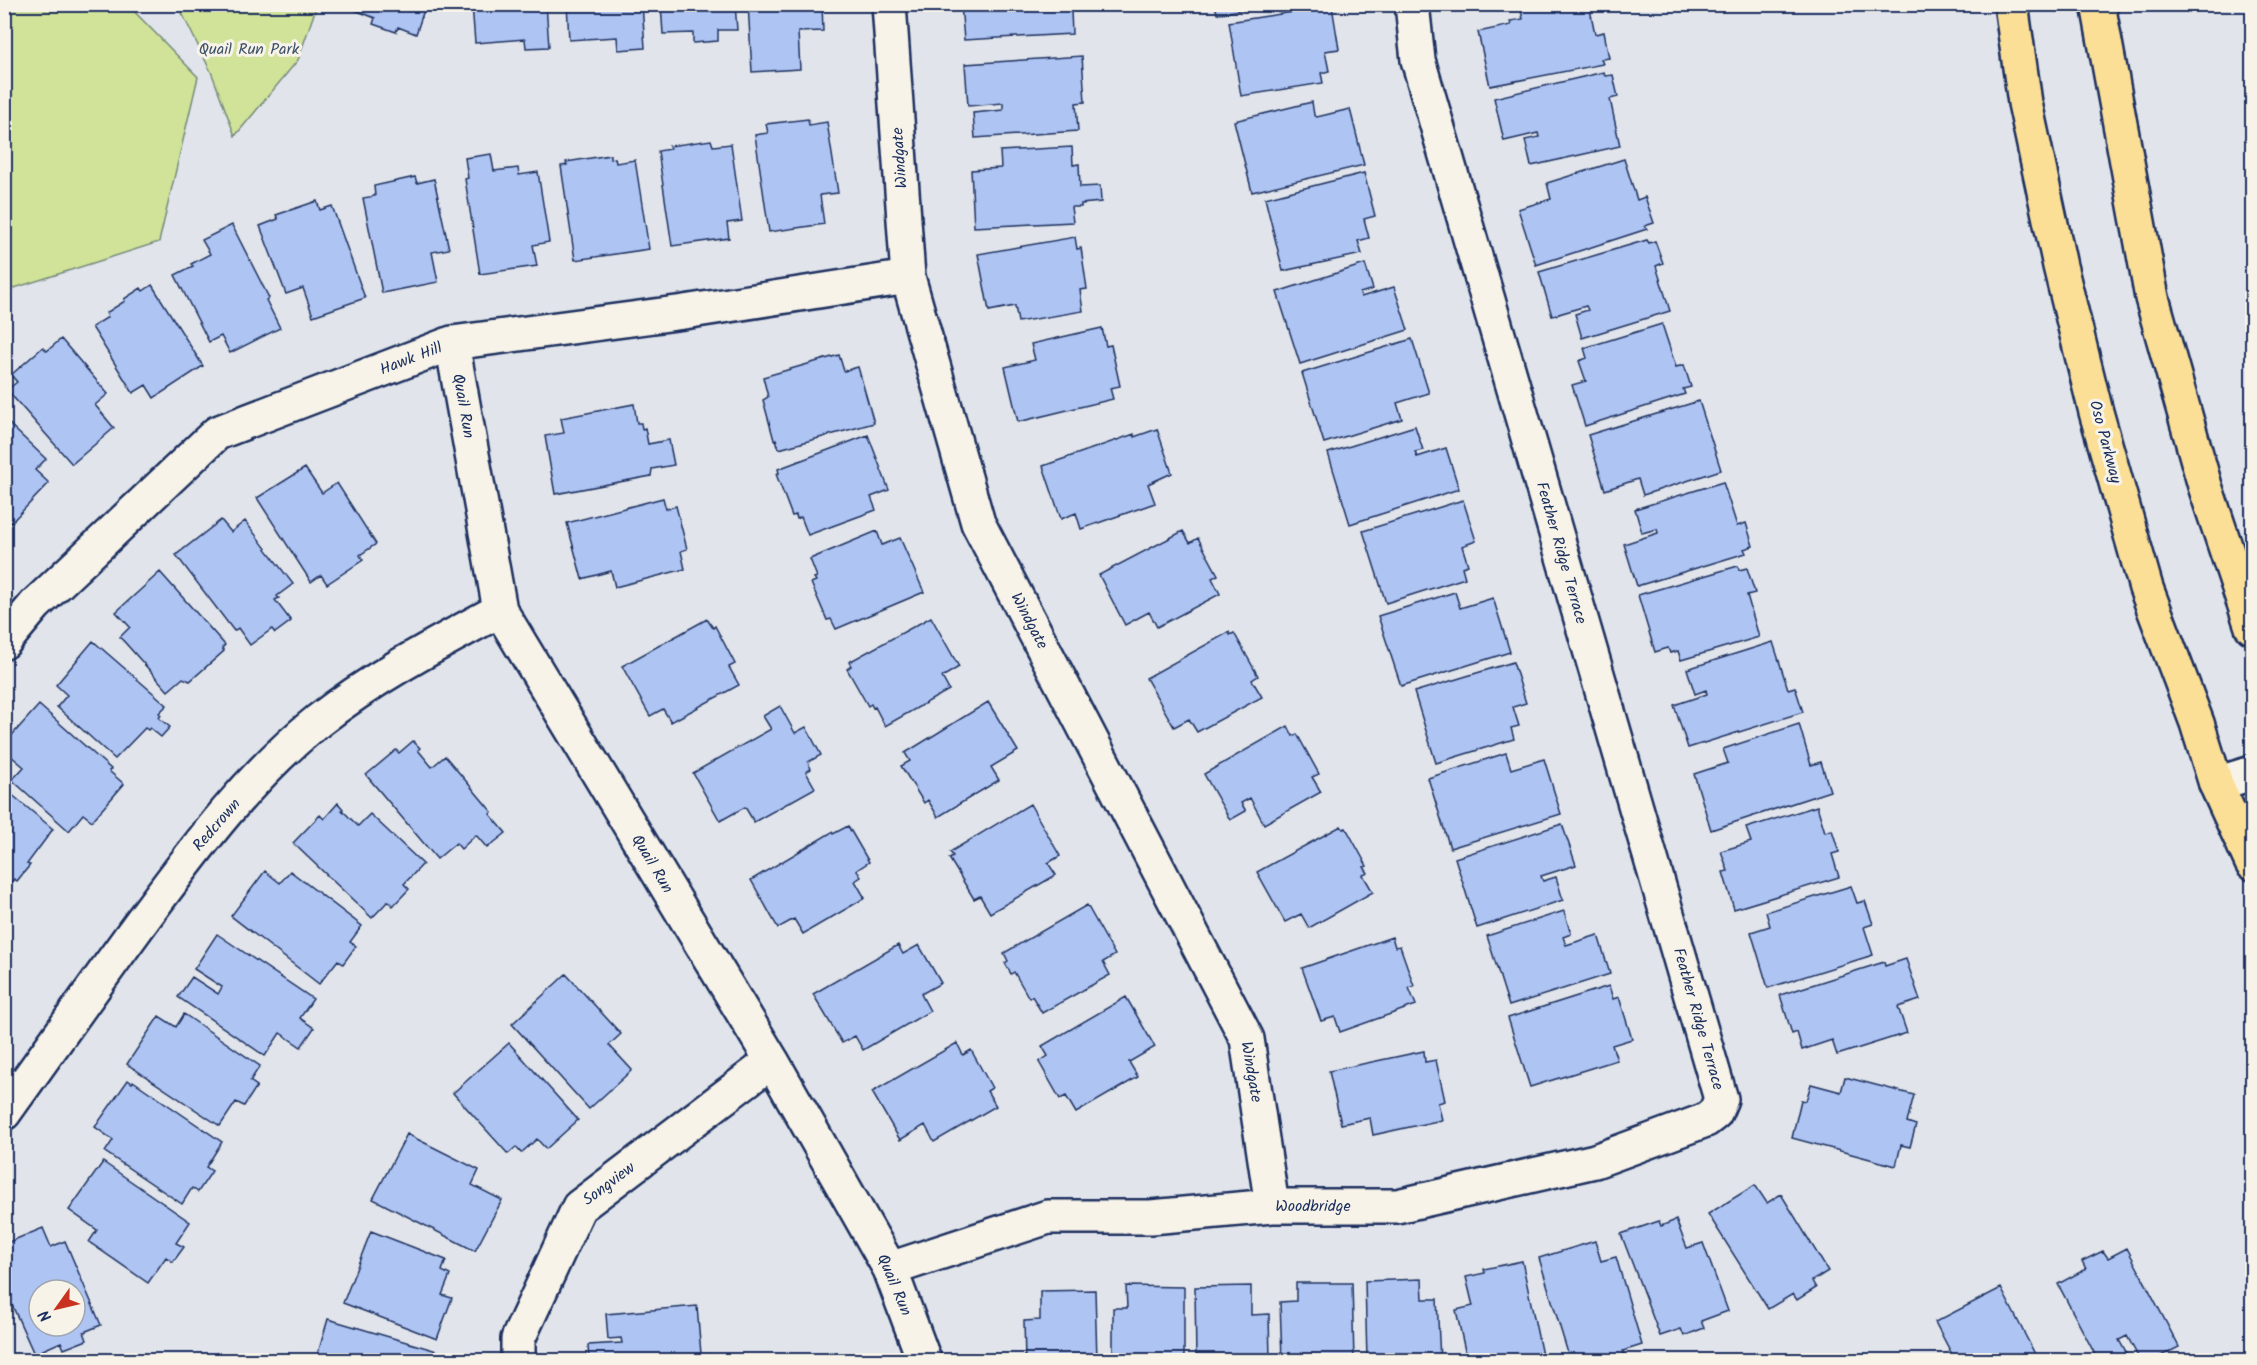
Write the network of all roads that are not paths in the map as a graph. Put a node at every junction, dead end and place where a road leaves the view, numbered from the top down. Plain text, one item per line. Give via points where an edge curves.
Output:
1 (888, 4) edge
2 (1412, 4) edge
3 (2011, 4) edge
4 (2098, 4) edge
5 (908, 277) junction
6 (452, 343) junction
7 (500, 610) junction
8 (2253, 627) edge
9 (4, 642) edge
10 (2253, 773) edge
11 (2216, 784) junction
12 (2253, 863) edge
13 (772, 1061) junction
14 (1721, 1099) joint
15 (4, 1113) edge
16 (1272, 1206) junction
17 (890, 1269) junction
18 (518, 1360) edge
19 (924, 1360) edge

1 - 5 street, Windgate
2 - 14 street, Feather Ridge Terrace via 1418,60
3 - 11 main road, Oso Parkway via 2028,115 2096,412 2146,588
4 - 8 main road via 2152,298 2205,486
5 - 6 street, Hawk Hill
5 - 16 street, Windgate via 978,523 1247,1039
6 - 7 street, Quail Run
6 - 9 street, Hawk Hill via 217,433 35,606
7 - 13 street, Quail Run
7 - 15 street, Redcrown via 364,688 317,722 272,764 203,837
10 - 11 street
11 - 12 main road, Oso Parkway
13 - 17 street, Quail Run
13 - 18 street, Songview via 579,1207 518,1338
14 - 16 street, Woodbridge via 1715,1113 1706,1120 1595,1161 1397,1206
16 - 17 street, Woodbridge via 1151,1217 1048,1217
17 - 19 street, Quail Run

